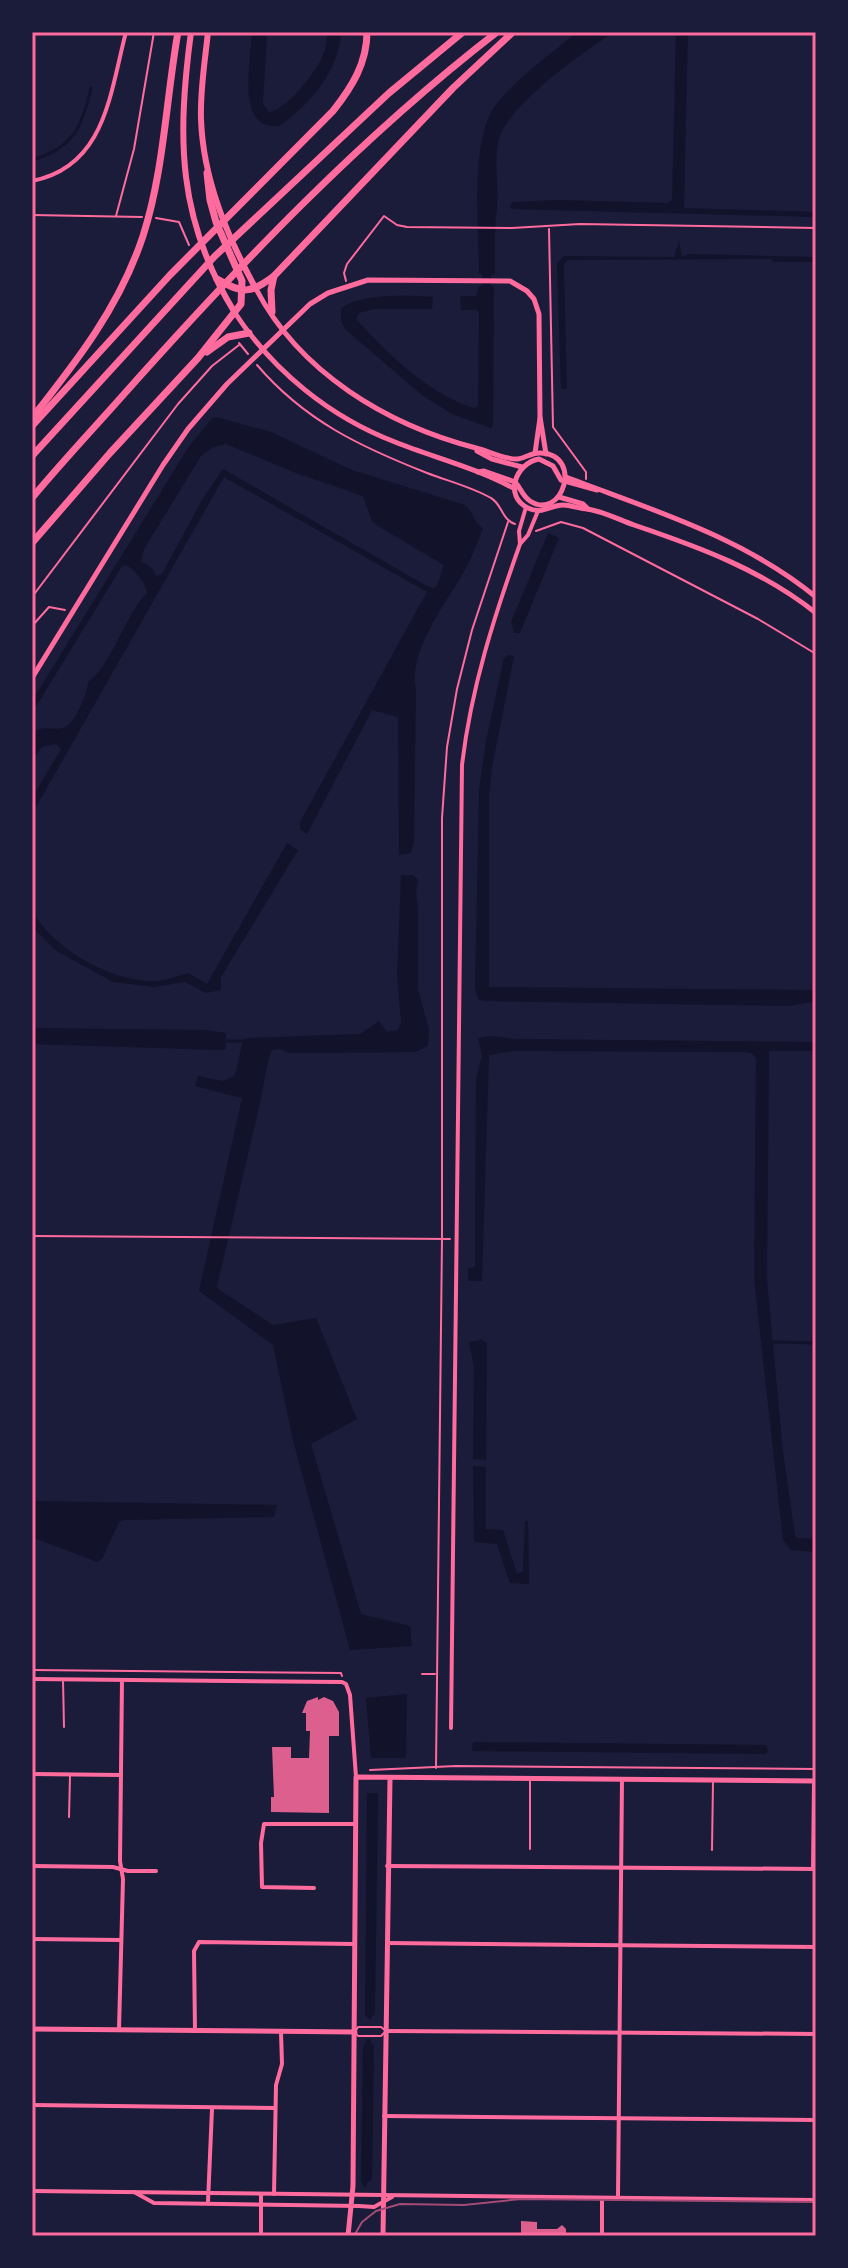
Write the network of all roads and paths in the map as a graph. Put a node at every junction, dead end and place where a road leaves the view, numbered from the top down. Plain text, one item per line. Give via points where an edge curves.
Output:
1 (126, 32) edge
2 (154, 32) edge
3 (178, 32) edge
4 (191, 32) edge
5 (208, 32) edge
6 (367, 32) edge
7 (463, 32) edge
8 (497, 32) edge
9 (513, 32) edge
10 (207, 173) joint
11 (32, 181) edge
12 (213, 197) junction
13 (32, 215) edge
14 (116, 217) junction
15 (128, 217) dead end
16 (161, 218) dead end
17 (183, 227) dead end
18 (549, 227) junction
19 (816, 228) edge
20 (274, 276) junction
21 (217, 279) junction
22 (244, 286) junction
23 (347, 286) junction
24 (256, 289) junction
25 (235, 313) junction
26 (274, 316) junction
27 (249, 333) junction
28 (240, 344) dead end
29 (198, 358) junction
30 (263, 372) dead end
31 (540, 417) junction
32 (32, 418) edge
33 (32, 426) edge
34 (466, 446) junction
35 (546, 454) junction
36 (32, 456) edge
37 (534, 456) junction
38 (522, 467) junction
39 (566, 479) junction
40 (585, 483) junction
41 (515, 486) junction
42 (597, 490) junction
43 (558, 497) junction
44 (32, 498) edge
45 (526, 507) junction
46 (539, 508) junction
47 (588, 509) junction
48 (567, 522) dead end
49 (32, 543) edge
50 (520, 544) junction
51 (32, 597) edge
52 (816, 597) edge
53 (72, 613) junction
54 (816, 613) edge
55 (32, 626) edge
56 (816, 654) edge
57 (32, 678) edge
58 (32, 1236) edge
59 (442, 1239) junction
60 (455, 1239) junction
61 (32, 1670) edge
62 (341, 1673) dead end
63 (422, 1674) dead end
64 (436, 1674) junction
65 (32, 1679) edge
66 (63, 1680) junction
67 (122, 1680) junction
68 (64, 1727) dead end
69 (451, 1728) dead end
70 (436, 1768) junction
71 (816, 1769) edge
72 (32, 1774) edge
73 (70, 1774) junction
74 (121, 1775) junction
75 (356, 1777) junction
76 (530, 1778) junction
77 (390, 1779) junction
78 (622, 1779) junction
79 (713, 1780) junction
80 (815, 1781) edge
81 (69, 1817) dead end
82 (356, 1824) junction
83 (530, 1849) dead end
84 (712, 1850) dead end
85 (32, 1866) edge
86 (387, 1866) junction
87 (621, 1868) junction
88 (121, 1869) junction
89 (814, 1869) edge
90 (156, 1871) dead end
91 (314, 1888) dead end
92 (32, 1939) edge
93 (120, 1940) junction
94 (387, 1943) junction
95 (355, 1944) junction
96 (621, 1946) junction
97 (816, 1947) edge
98 (32, 2029) edge
99 (119, 2029) junction
100 (195, 2031) junction
101 (383, 2031) junction
102 (281, 2032) junction
103 (357, 2032) junction
104 (621, 2033) junction
105 (816, 2034) edge
106 (32, 2105) edge
107 (275, 2108) junction
108 (212, 2109) junction
109 (384, 2116) junction
110 (620, 2120) junction
111 (816, 2120) edge
112 (32, 2191) edge
113 (132, 2191) junction
114 (209, 2193) junction
115 (382, 2193) junction
116 (261, 2194) junction
117 (274, 2194) junction
118 (352, 2194) junction
119 (392, 2197) junction
120 (618, 2197) junction
121 (602, 2198) junction
122 (816, 2200) edge
123 (382, 2202) junction
124 (208, 2203) junction
125 (261, 2204) junction
126 (350, 2206) junction
127 (261, 2236) edge
128 (348, 2236) edge
129 (383, 2236) edge
130 (602, 2236) edge

1 - 11 street via 93,141 80,158 56,174
2 - 14 path
3 - 32 highway via 152,204 133,264 102,324
4 - 21 main road via 182,102 183,166 194,219
5 - 10 main road via 201,117
6 - 33 highway via 358,73 333,111 170,275
7 - 36 highway via 389,93 215,256
8 - 44 highway via 300,205
9 - 20 highway
10 - 12 highway
12 - 22 main road
12 - 22 highway via 222,239
13 - 14 path
14 - 15 path
16 - 17 path
18 - 19 path
18 - 23 path via 407,227 384,216 344,269
18 - 40 path via 553,427 586,472
20 - 24 highway
20 - 26 highway
21 - 22 highway
21 - 25 main road
22 - 24 highway
22 - 25 highway
23 - 31 street via 382,280 518,284 537,306
23 - 53 street via 310,304 203,411 163,465
24 - 26 street
25 - 27 street
25 - 29 highway
26 - 34 street via 318,367 375,409 420,432
27 - 29 highway via 228,337
27 - 41 street via 271,360 320,401 368,431
28 - 51 path via 178,404
29 - 49 highway
30 - 59 path via 332,430 385,457 489,497 508,522 464,658 447,747 442,818
31 - 35 street
31 - 37 street
34 - 37 street via 515,459
34 - 38 street
35 - 37 street
35 - 39 street via 561,464
37 - 38 street
37 - 39 street
38 - 41 street
39 - 40 street
39 - 42 street
39 - 43 street
40 - 42 street
41 - 45 street
41 - 46 street
42 - 52 street via 740,546
43 - 46 street
43 - 47 street
45 - 46 street
45 - 50 street
46 - 47 street
46 - 50 street
47 - 54 street via 723,557 764,577
48 - 56 path
50 - 60 street via 488,635 462,765
53 - 55 path via 49,607
53 - 57 street
58 - 59 path
59 - 60 path
59 - 64 path
60 - 69 street
61 - 62 path
63 - 64 path
64 - 70 path
65 - 66 street
66 - 67 street
66 - 68 lane
67 - 74 street
67 - 75 street via 342,1682 350,1695
70 - 71 path
70 - 75 path via 371,1769
72 - 73 street
73 - 74 street
73 - 81 lane
74 - 88 street
75 - 77 street
75 - 82 street
76 - 77 street
76 - 78 street
76 - 83 lane
77 - 86 street
78 - 79 street
78 - 87 street
79 - 80 street
79 - 84 lane
80 - 89 street
82 - 91 street via 264,1824 262,1887
82 - 95 street
85 - 88 street
86 - 87 street
86 - 94 street
87 - 89 street
87 - 96 street
88 - 90 street
88 - 93 street
92 - 93 street
93 - 99 street
94 - 96 street
94 - 101 street
95 - 100 street via 198,1943
95 - 103 street
96 - 97 street
96 - 104 street
98 - 99 street
99 - 100 street
100 - 102 street
101 - 103 path
101 - 103 path
101 - 104 street
101 - 109 street
102 - 103 street
102 - 107 street
103 - 118 street
104 - 105 street
104 - 110 street
106 - 108 street
107 - 108 street
107 - 117 street
108 - 114 street
109 - 110 street
109 - 115 street
110 - 111 street
110 - 120 street
112 - 113 street
113 - 114 street
113 - 124 street via 154,2203
114 - 116 street
114 - 124 street
115 - 118 street
115 - 119 street
115 - 123 street
116 - 117 street
116 - 125 street
117 - 118 street
118 - 126 street
119 - 121 street
119 - 123 street
120 - 121 street
120 - 122 street
121 - 130 street
123 - 126 street
123 - 129 street
124 - 125 street
125 - 126 street
125 - 127 street
126 - 128 street

